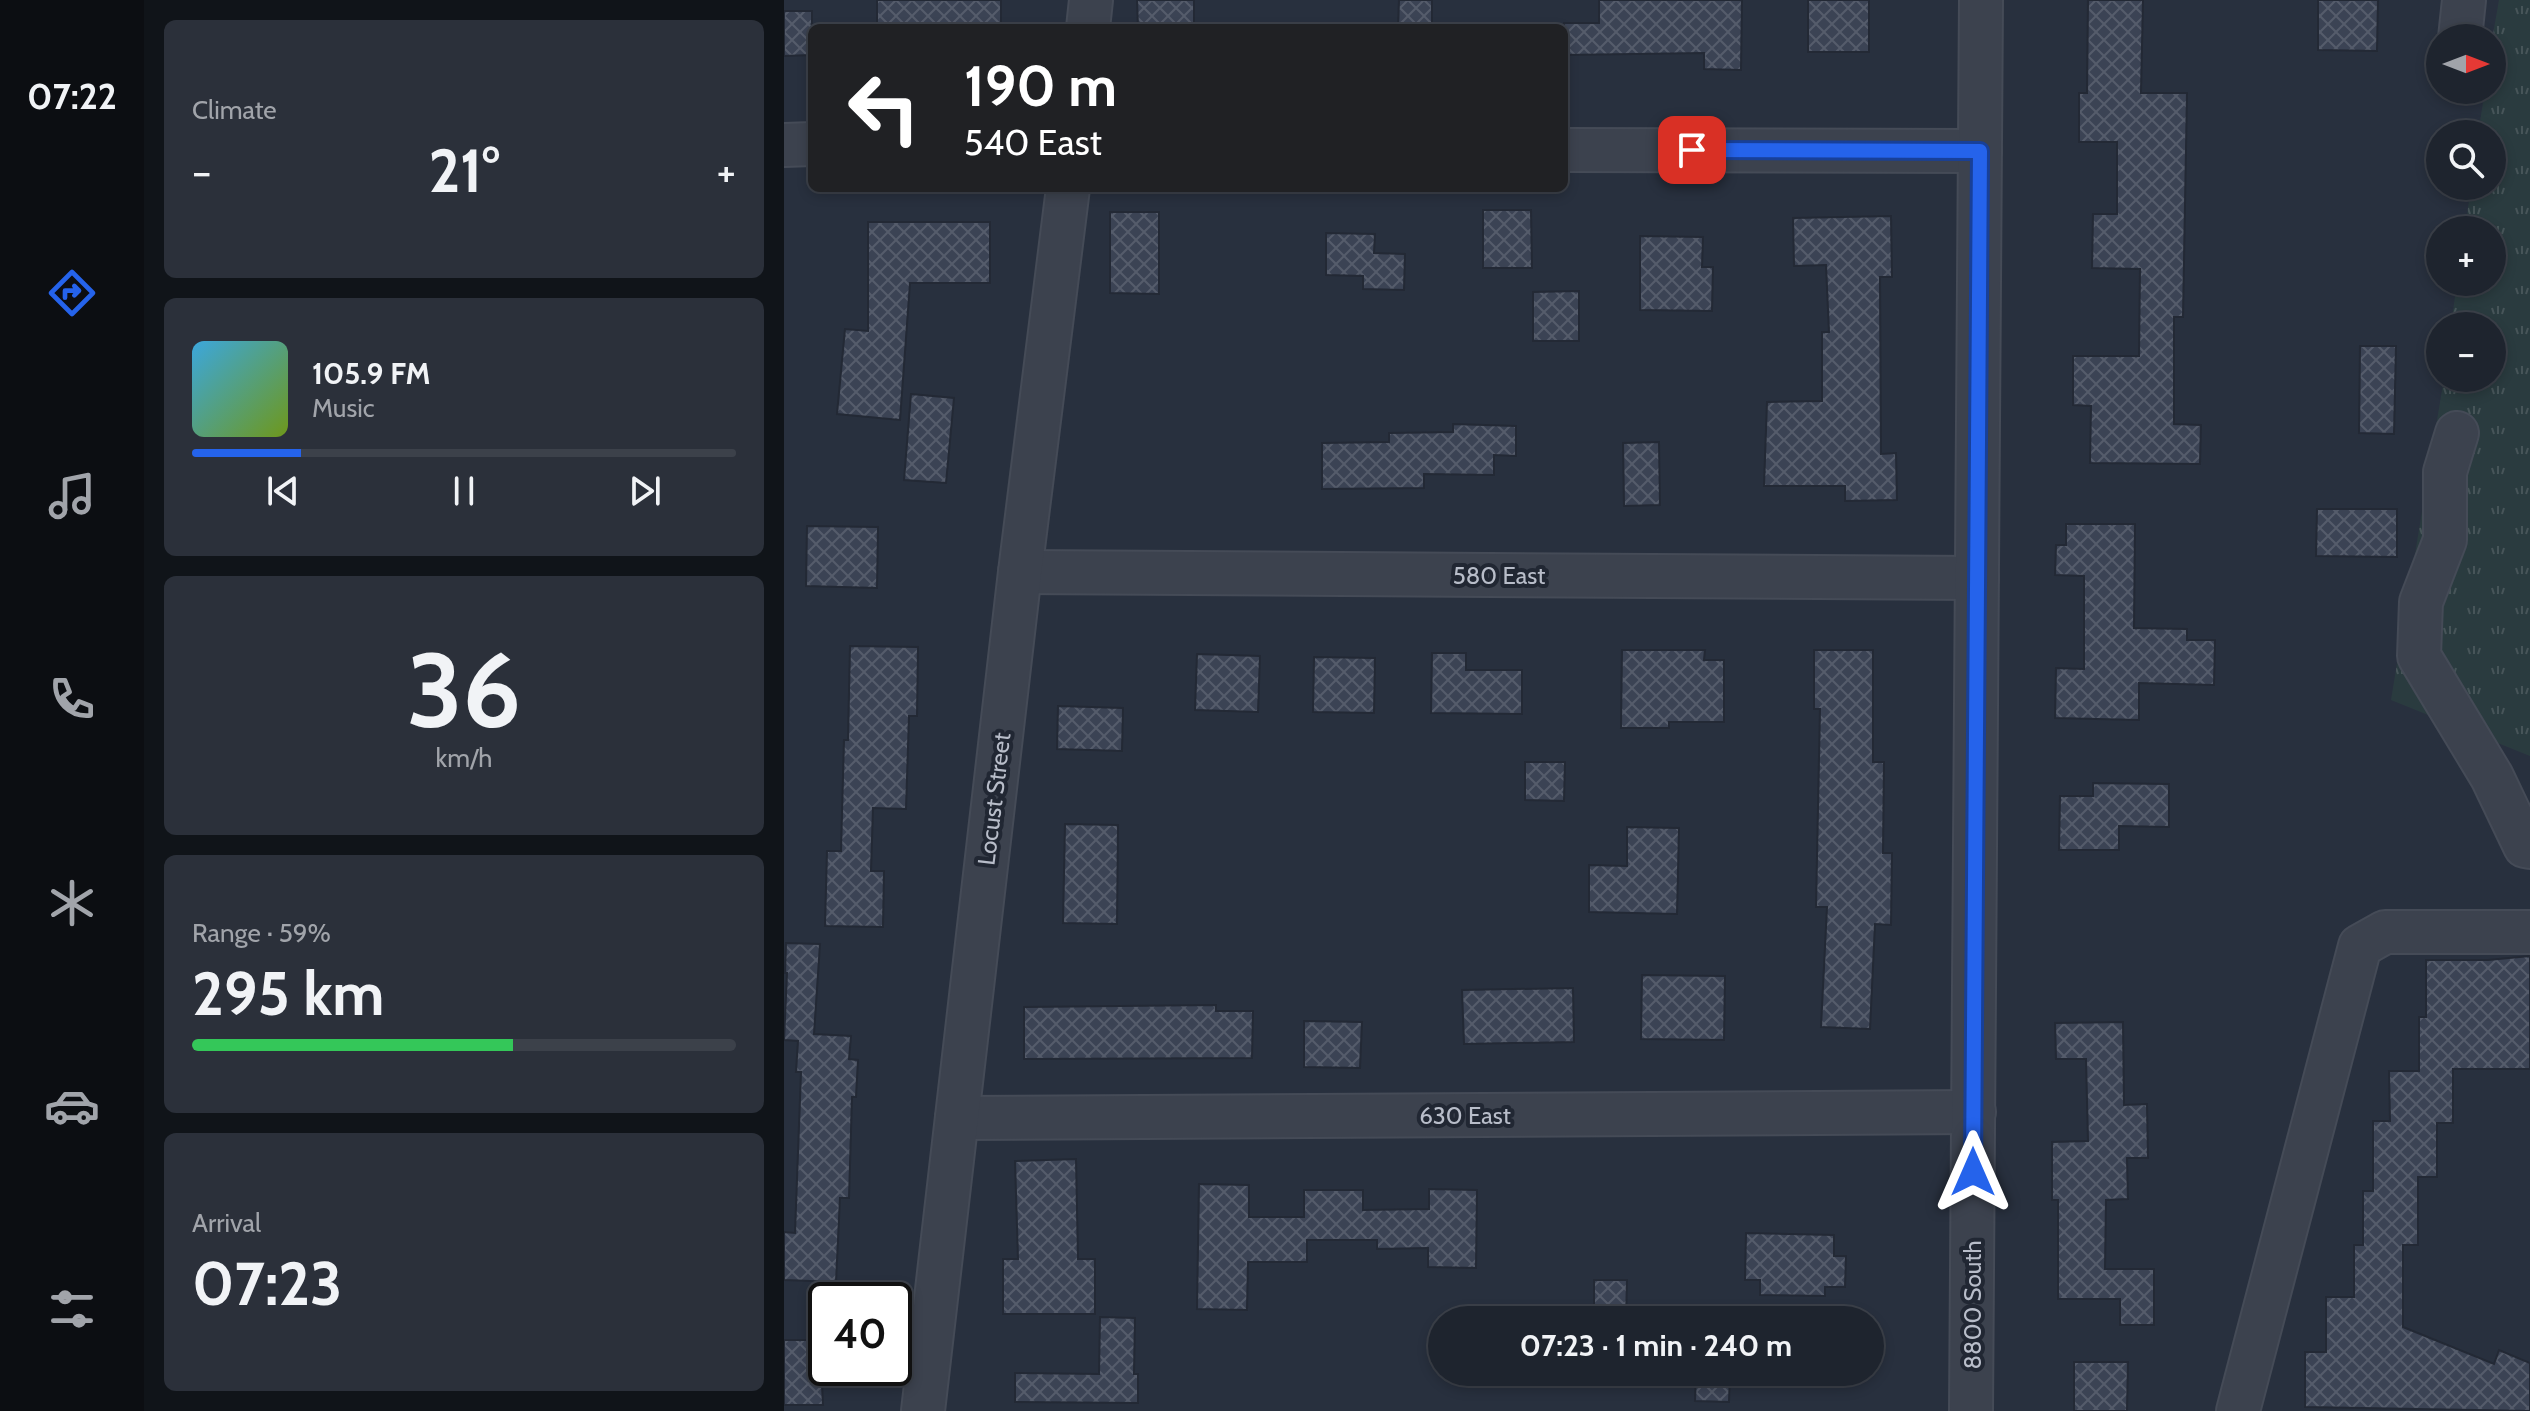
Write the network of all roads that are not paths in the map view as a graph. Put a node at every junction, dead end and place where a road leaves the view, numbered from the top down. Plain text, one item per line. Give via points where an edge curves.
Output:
1 (1091, 0) edge
2 (1981, 0) edge
3 (2464, 0) edge
4 (1088, 24) edge
5 (2461, 24) edge
6 (808, 144) edge
7 (784, 145) edge
8 (1568, 150) edge
9 (1980, 151) junction
10 (1068, 192) edge
11 (2457, 433) dead end
12 (1020, 572) junction
13 (1977, 578) junction
14 (2530, 847) edge
15 (2530, 932) edge
16 (1974, 1112) junction
17 (957, 1118) junction
18 (923, 1411) edge
19 (1971, 1411) edge
20 (2238, 1411) edge

1 - 4 street
2 - 9 street, 8800 South
3 - 5 street
6 - 7 street
8 - 9 street
9 - 13 street, 8800 South
10 - 12 street, Locust Street
11 - 14 street via 2445,472 2445,540 2421,602 2419,656
12 - 13 street, 580 East
12 - 17 street, Locust Street
13 - 16 street, 8800 South
15 - 20 street via 2385,932 2360,946
16 - 17 street, 630 East
16 - 19 street, 8800 South
17 - 18 street, Locust Street

